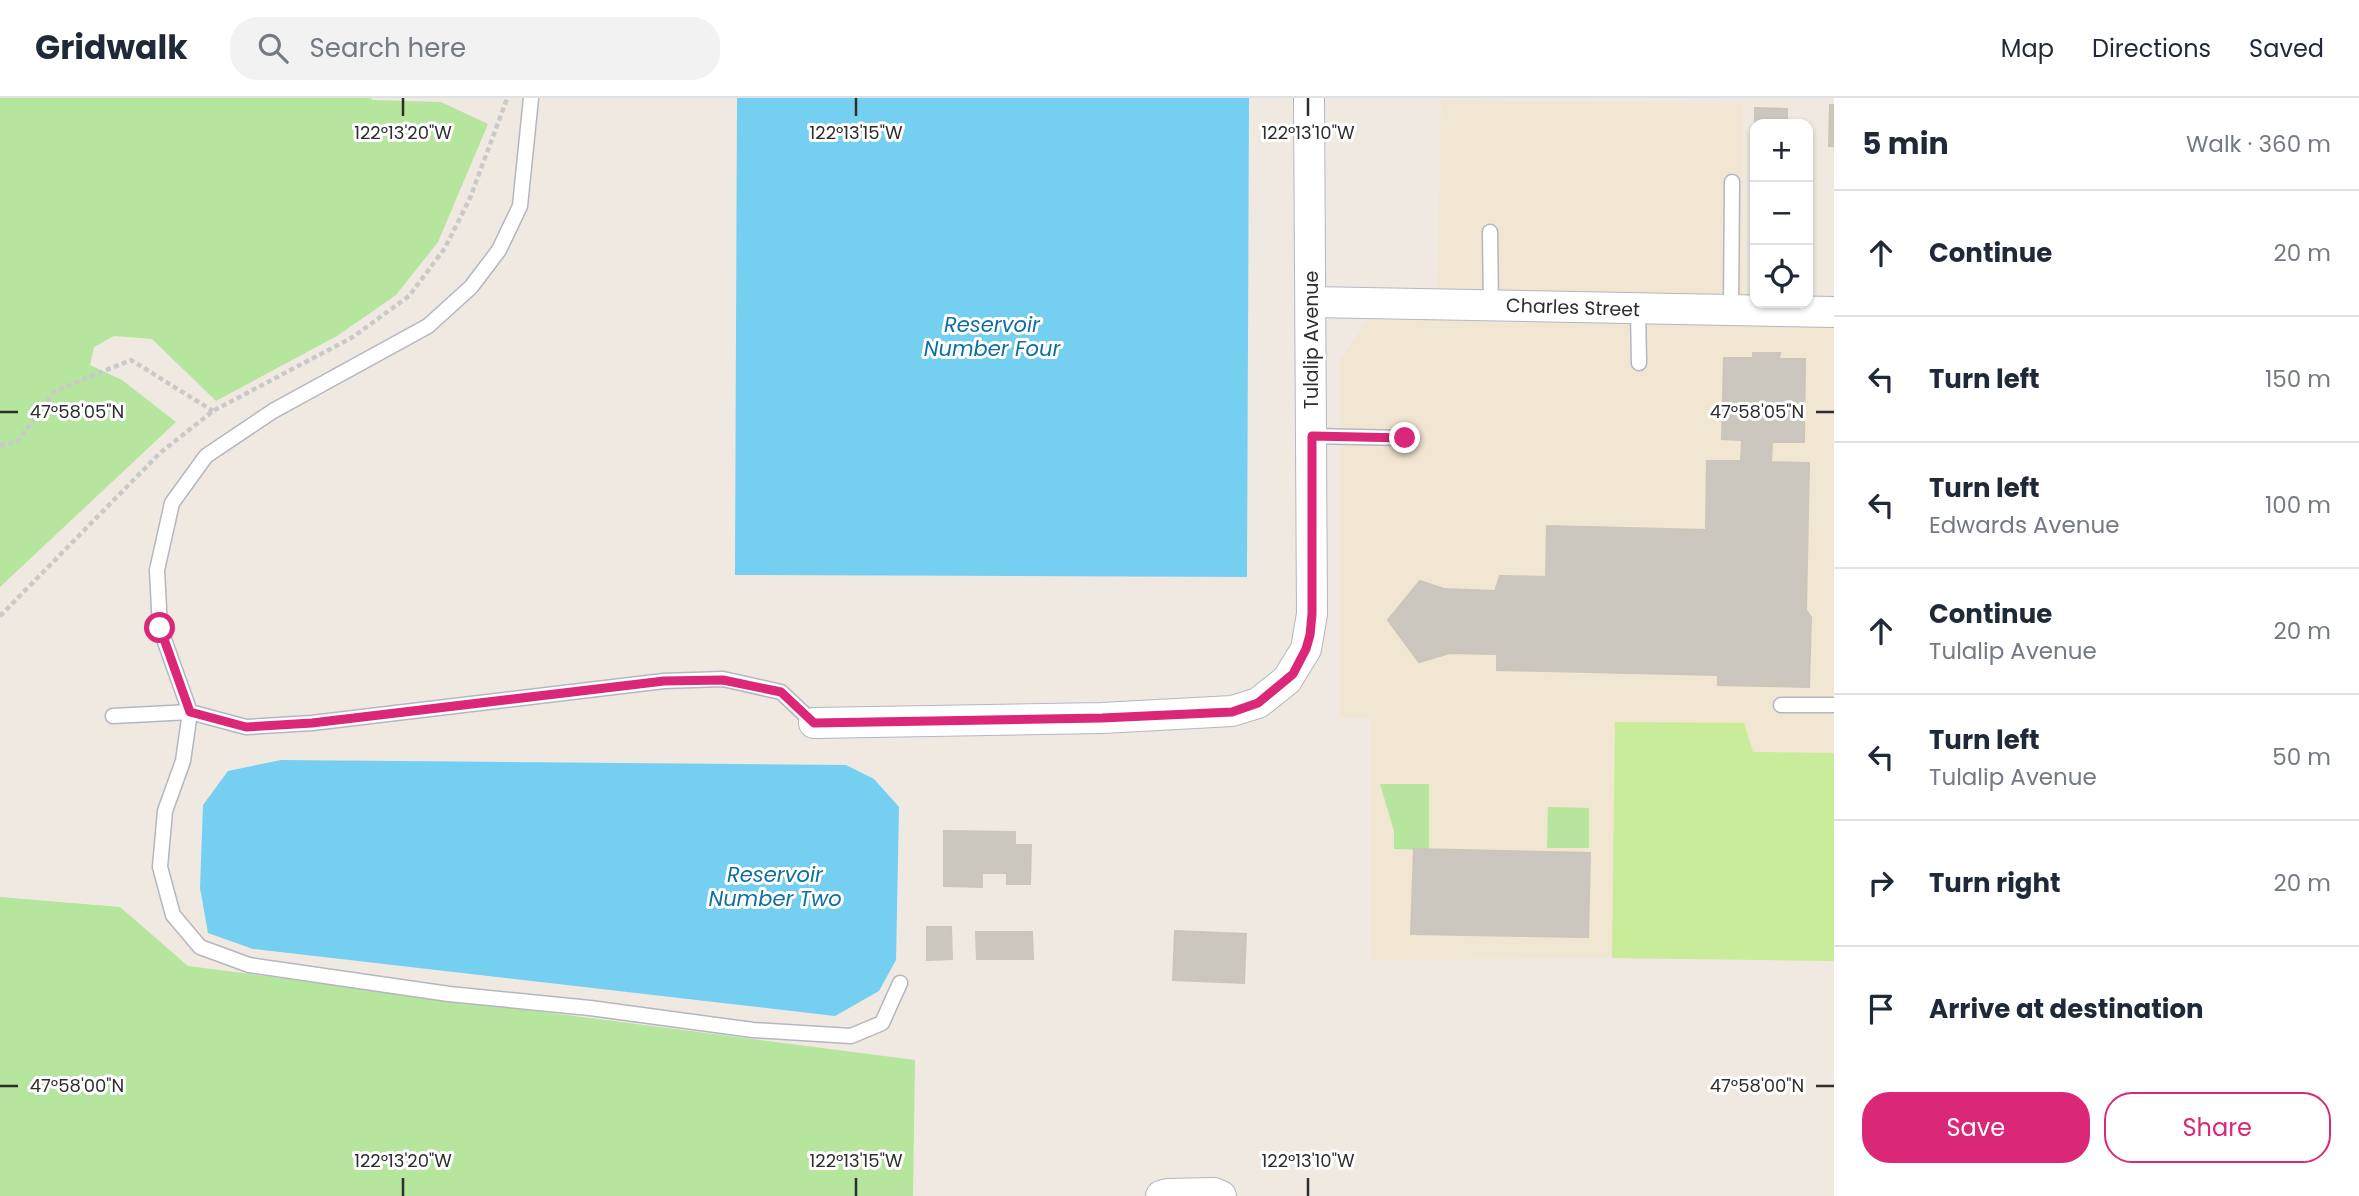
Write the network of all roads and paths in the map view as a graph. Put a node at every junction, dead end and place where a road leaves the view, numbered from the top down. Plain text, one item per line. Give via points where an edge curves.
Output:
1 (508, 98) edge
2 (531, 98) edge
3 (1309, 98) edge
4 (1732, 182) dead end
5 (1490, 232) dead end
6 (1311, 302) junction
7 (1491, 304) junction
8 (1637, 309) junction
9 (1731, 310) junction
10 (1834, 312) edge
11 (1639, 363) dead end
12 (213, 411) junction
13 (1312, 436) junction
14 (1405, 438) dead end
15 (0, 445) edge
16 (0, 616) edge
17 (1781, 705) dead end
18 (1834, 705) edge
19 (190, 712) junction
20 (113, 716) dead end
21 (814, 723) joint
22 (900, 983) dead end
23 (1161, 1196) edge
24 (1221, 1196) edge

1 - 12 path via 470,198 445,248 409,296 353,337
2 - 19 lane via 520,206 499,250 471,287 428,326 273,411 206,456 172,503 157,570 160,628
3 - 6 street, Tulalip Avenue
4 - 9 lane
5 - 7 lane
6 - 7 street, Charles Street
6 - 13 street, Tulalip Avenue
7 - 8 street, Charles Street
8 - 9 street, Charles Street
8 - 11 lane
9 - 10 street, Charles Street
12 - 15 path via 131,360 55,391 17,442
12 - 16 path via 160,453
13 - 14 lane
13 - 21 street, Tulalip Avenue via 1308,642 1287,680 1258,703 1232,712 1102,718
17 - 18 lane
19 - 20 lane
19 - 21 lane via 246,727 664,681 723,680 781,692
19 - 22 lane via 183,761 165,811 160,867 173,915 200,947 248,965 449,994 851,1037 881,1023
23 - 24 street

